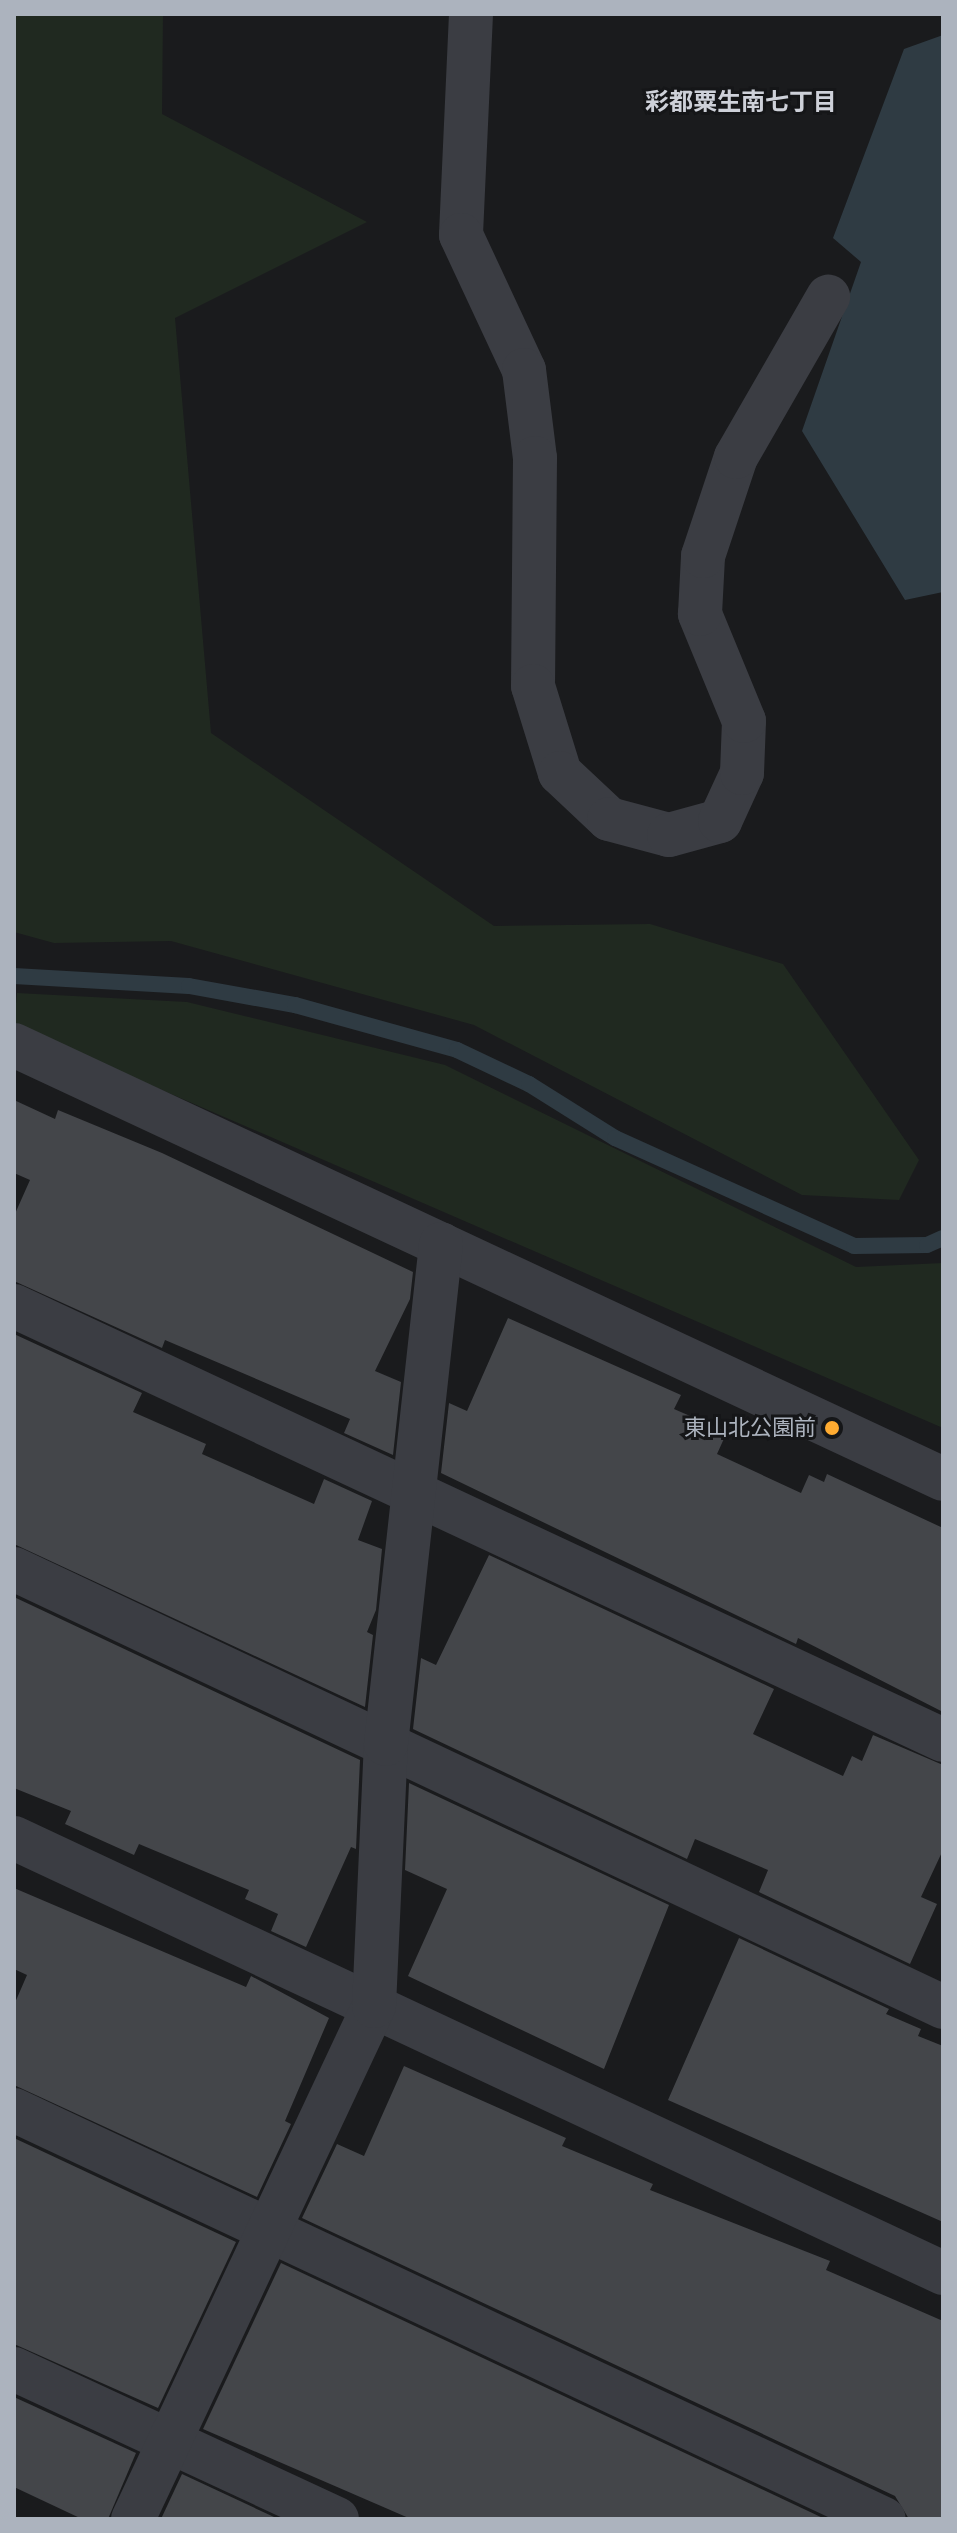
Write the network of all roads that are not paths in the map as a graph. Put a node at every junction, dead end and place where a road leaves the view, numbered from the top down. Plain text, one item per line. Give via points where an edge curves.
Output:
1 (471, 14) edge
2 (828, 297) dead end
3 (14, 1045) edge
4 (441, 1244) junction
5 (14, 1306) edge
6 (943, 1479) edge
7 (414, 1493) junction
8 (14, 1569) edge
9 (943, 1740) edge
10 (386, 1744) junction
11 (14, 1838) edge
12 (374, 2006) junction
13 (943, 2007) edge
14 (14, 2110) edge
15 (269, 2229) junction
16 (943, 2273) edge
17 (14, 2369) edge
18 (169, 2441) junction
19 (133, 2519) edge
20 (337, 2519) edge
21 (884, 2519) edge

1 - 2 street via 461,235 524,370 535,458 533,686 560,773 609,819 669,835 720,821 742,773 744,721 700,614 703,556 736,457
3 - 4 street
4 - 6 street
4 - 7 street
5 - 7 street
7 - 9 street
7 - 10 street
8 - 10 street
10 - 12 street
10 - 13 street
11 - 12 street
12 - 15 street
12 - 16 street
14 - 15 street
15 - 18 street
15 - 21 street
17 - 18 street
18 - 19 street
18 - 20 street

